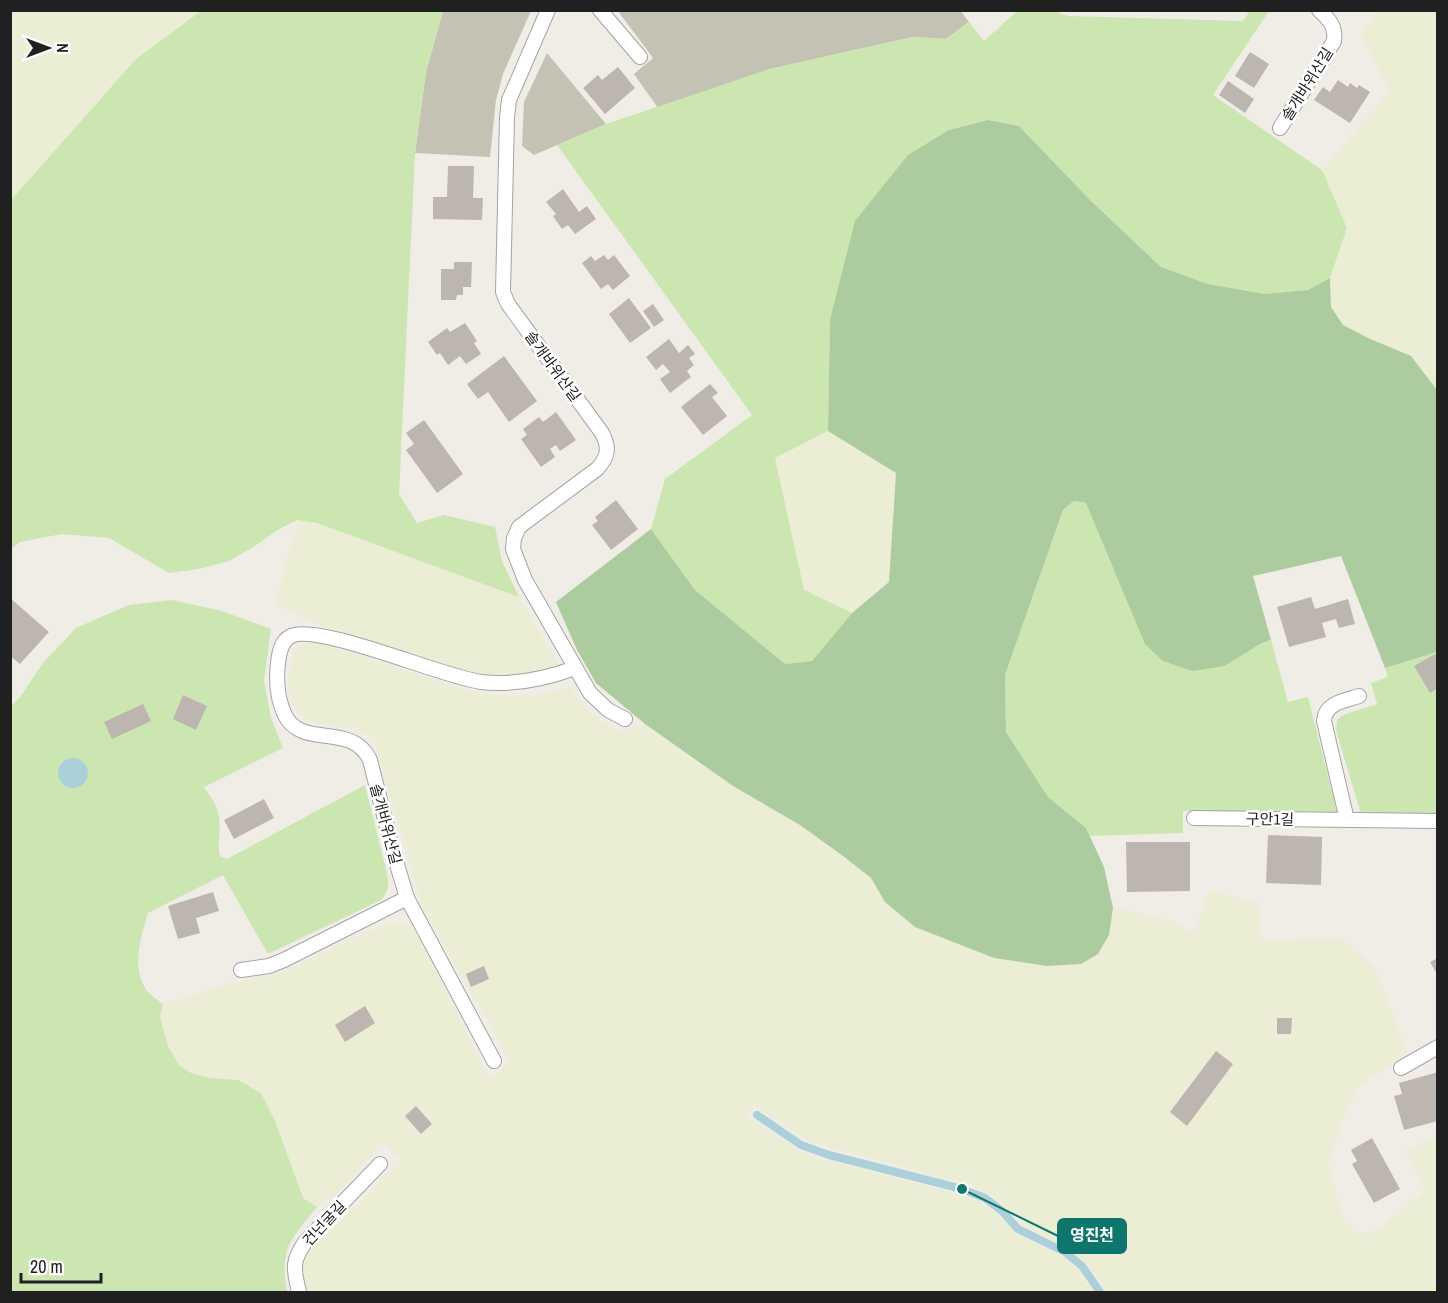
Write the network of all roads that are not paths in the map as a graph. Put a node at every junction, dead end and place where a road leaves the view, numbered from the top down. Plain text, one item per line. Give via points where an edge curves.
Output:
1 (548, 10) edge
2 (600, 10) edge
3 (1319, 10) edge
4 (640, 57) dead end
5 (1280, 128) dead end
6 (575, 668) junction
7 (1359, 696) dead end
8 (625, 719) dead end
9 (1194, 818) dead end
10 (1347, 820) junction
11 (1437, 821) edge
12 (407, 898) junction
13 (241, 970) dead end
14 (1437, 1047) edge
15 (494, 1061) dead end
16 (1401, 1068) dead end
17 (380, 1164) dead end
18 (298, 1293) edge

1 - 6 lane, 솔개바위산길 via 509,100 503,292 602,433 608,451 597,469 519,527 513,549 525,580
2 - 4 lane
3 - 5 lane, 솔개바위산길 via 1333,25 1334,41
6 - 8 lane, 솔개바위산길 via 598,702
6 - 12 lane, 솔개바위산길 via 532,681 482,682 329,638 304,634 283,642 277,674 284,715 306,732 350,740 365,751
7 - 10 lane via 1329,706 1324,713
9 - 10 lane, 구안1길
10 - 11 lane, 구안1길
12 - 13 lane via 284,960
12 - 15 lane, 솔개바위산길
14 - 16 lane
17 - 18 lane, 건넌굴길 via 295,1256

